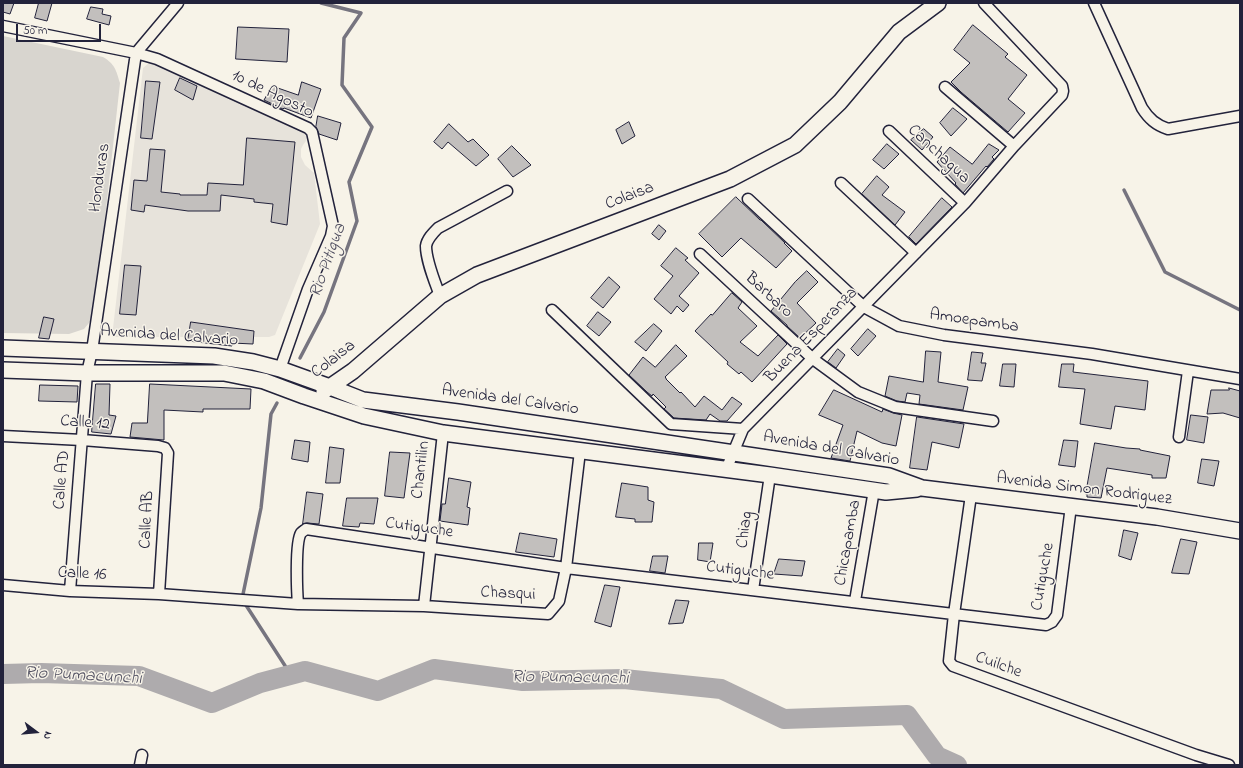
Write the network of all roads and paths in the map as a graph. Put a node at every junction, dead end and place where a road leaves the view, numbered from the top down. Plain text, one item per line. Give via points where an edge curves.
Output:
1 (178, 3) edge
2 (938, 3) edge
3 (984, 3) edge
4 (1094, 3) edge
5 (3, 26) edge
6 (136, 53) junction
7 (945, 87) dead end
8 (1240, 116) edge
9 (889, 131) dead end
10 (1014, 146) junction
11 (841, 183) dead end
12 (507, 191) dead end
13 (748, 199) dead end
14 (965, 203) junction
15 (916, 252) junction
16 (700, 254) dead end
17 (440, 296) junction
18 (864, 307) junction
19 (552, 310) dead end
20 (3, 348) edge
21 (92, 351) junction
22 (813, 359) junction
23 (280, 369) junction
24 (3, 370) edge
25 (1188, 371) junction
26 (87, 373) junction
27 (1240, 379) edge
28 (330, 386) junction
29 (315, 399) junction
30 (993, 421) dead end
31 (743, 429) junction
32 (443, 433) junction
33 (3, 436) edge
34 (1179, 437) dead end
35 (82, 440) junction
36 (165, 448) joint
37 (580, 451) junction
38 (733, 453) junction
39 (726, 470) junction
40 (770, 475) junction
41 (922, 488) junction
42 (874, 490) junction
43 (971, 495) junction
44 (1071, 506) junction
45 (1240, 531) edge
46 (430, 547) junction
47 (566, 568) junction
48 (3, 585) edge
49 (753, 590) junction
50 (70, 591) junction
51 (159, 594) junction
52 (213, 599) joint
53 (855, 601) junction
54 (298, 604) junction
55 (424, 606) junction
56 (954, 614) junction
57 (1230, 765) edge

1 - 6 street
2 - 17 street, Colaisa via 899,32 840,102 795,145 730,179 477,275
3 - 10 street, Buena Esperanza via 1063,90 1062,95
4 - 8 street via 1142,108 1158,126 1168,129
5 - 6 street, 10 de Agosto
6 - 21 street, Honduras
6 - 23 street, 10 de Agosto via 157,59 312,132 333,226
7 - 10 street
9 - 14 street, Canchagua
10 - 14 street, Buena Esperanza
11 - 15 street
12 - 17 street via 438,228 430,236 426,246 428,259
13 - 18 street, Amoepamba
14 - 15 street, Buena Esperanza
15 - 18 street, Buena Esperanza
16 - 22 street, Barbaro
17 - 28 street, Colaisa via 353,371
18 - 22 street, Buena Esperanza
18 - 25 street, Amoepamba via 899,326 944,335 1092,354
19 - 31 street via 671,424
20 - 21 street, Avenida del Calvario
21 - 23 street, Avenida del Calvario via 214,356
21 - 26 street, Honduras
22 - 30 street, Barbaro via 858,392 895,407
22 - 31 street, Buena Esperanza
23 - 28 street, Avenida del Calvario
24 - 26 street, Avenida del Calvario
25 - 27 street, Amoepamba
25 - 34 street
26 - 29 street, Avenida del Calvario via 224,373 264,380
26 - 35 street, Calle AD
28 - 29 street, Colaisa
28 - 38 street, Avenida del Calvario via 362,400
29 - 32 street, Avenida del Calvario via 364,416
31 - 38 street
32 - 37 street, Avenida del Calvario
32 - 46 street, Chantilin
33 - 35 street, Calle 12
35 - 36 street, Calle 12
35 - 50 street, Calle AD
36 - 51 street, Calle AB via 168,453
37 - 39 street, Avenida del Calvario
37 - 47 street, Chasqui
38 - 39 street
38 - 41 street, Avenida del Calvario via 889,476
39 - 40 street, Avenida del Calvario
40 - 42 street, Avenida del Calvario
40 - 49 street, Chiag
41 - 42 street, Avenida del Calvario via 886,492
41 - 43 street, Avenida Simon Rodriguez
42 - 53 street, Chicapamba
43 - 44 street, Avenida Simon Rodriguez
43 - 56 street, Cuilche
44 - 45 street, Avenida Simon Rodriguez
44 - 56 street, Cutiguche via 1057,615 1052,622 1046,625
46 - 47 street, Cutiguche
46 - 54 street, Cutiguche via 306,529 301,533 298,544
46 - 55 street, Chantilin
47 - 49 street, Cutiguche
47 - 55 street, Chasqui via 560,601 548,614
48 - 50 street, Calle 16
49 - 53 street, Cutiguche
50 - 51 street, Calle 16
51 - 52 street, Calle 16
52 - 54 street, Chasqui
53 - 56 street, Cutiguche
54 - 55 street, Chasqui
56 - 57 street, Cuilche via 949,661 953,666 1196,756

